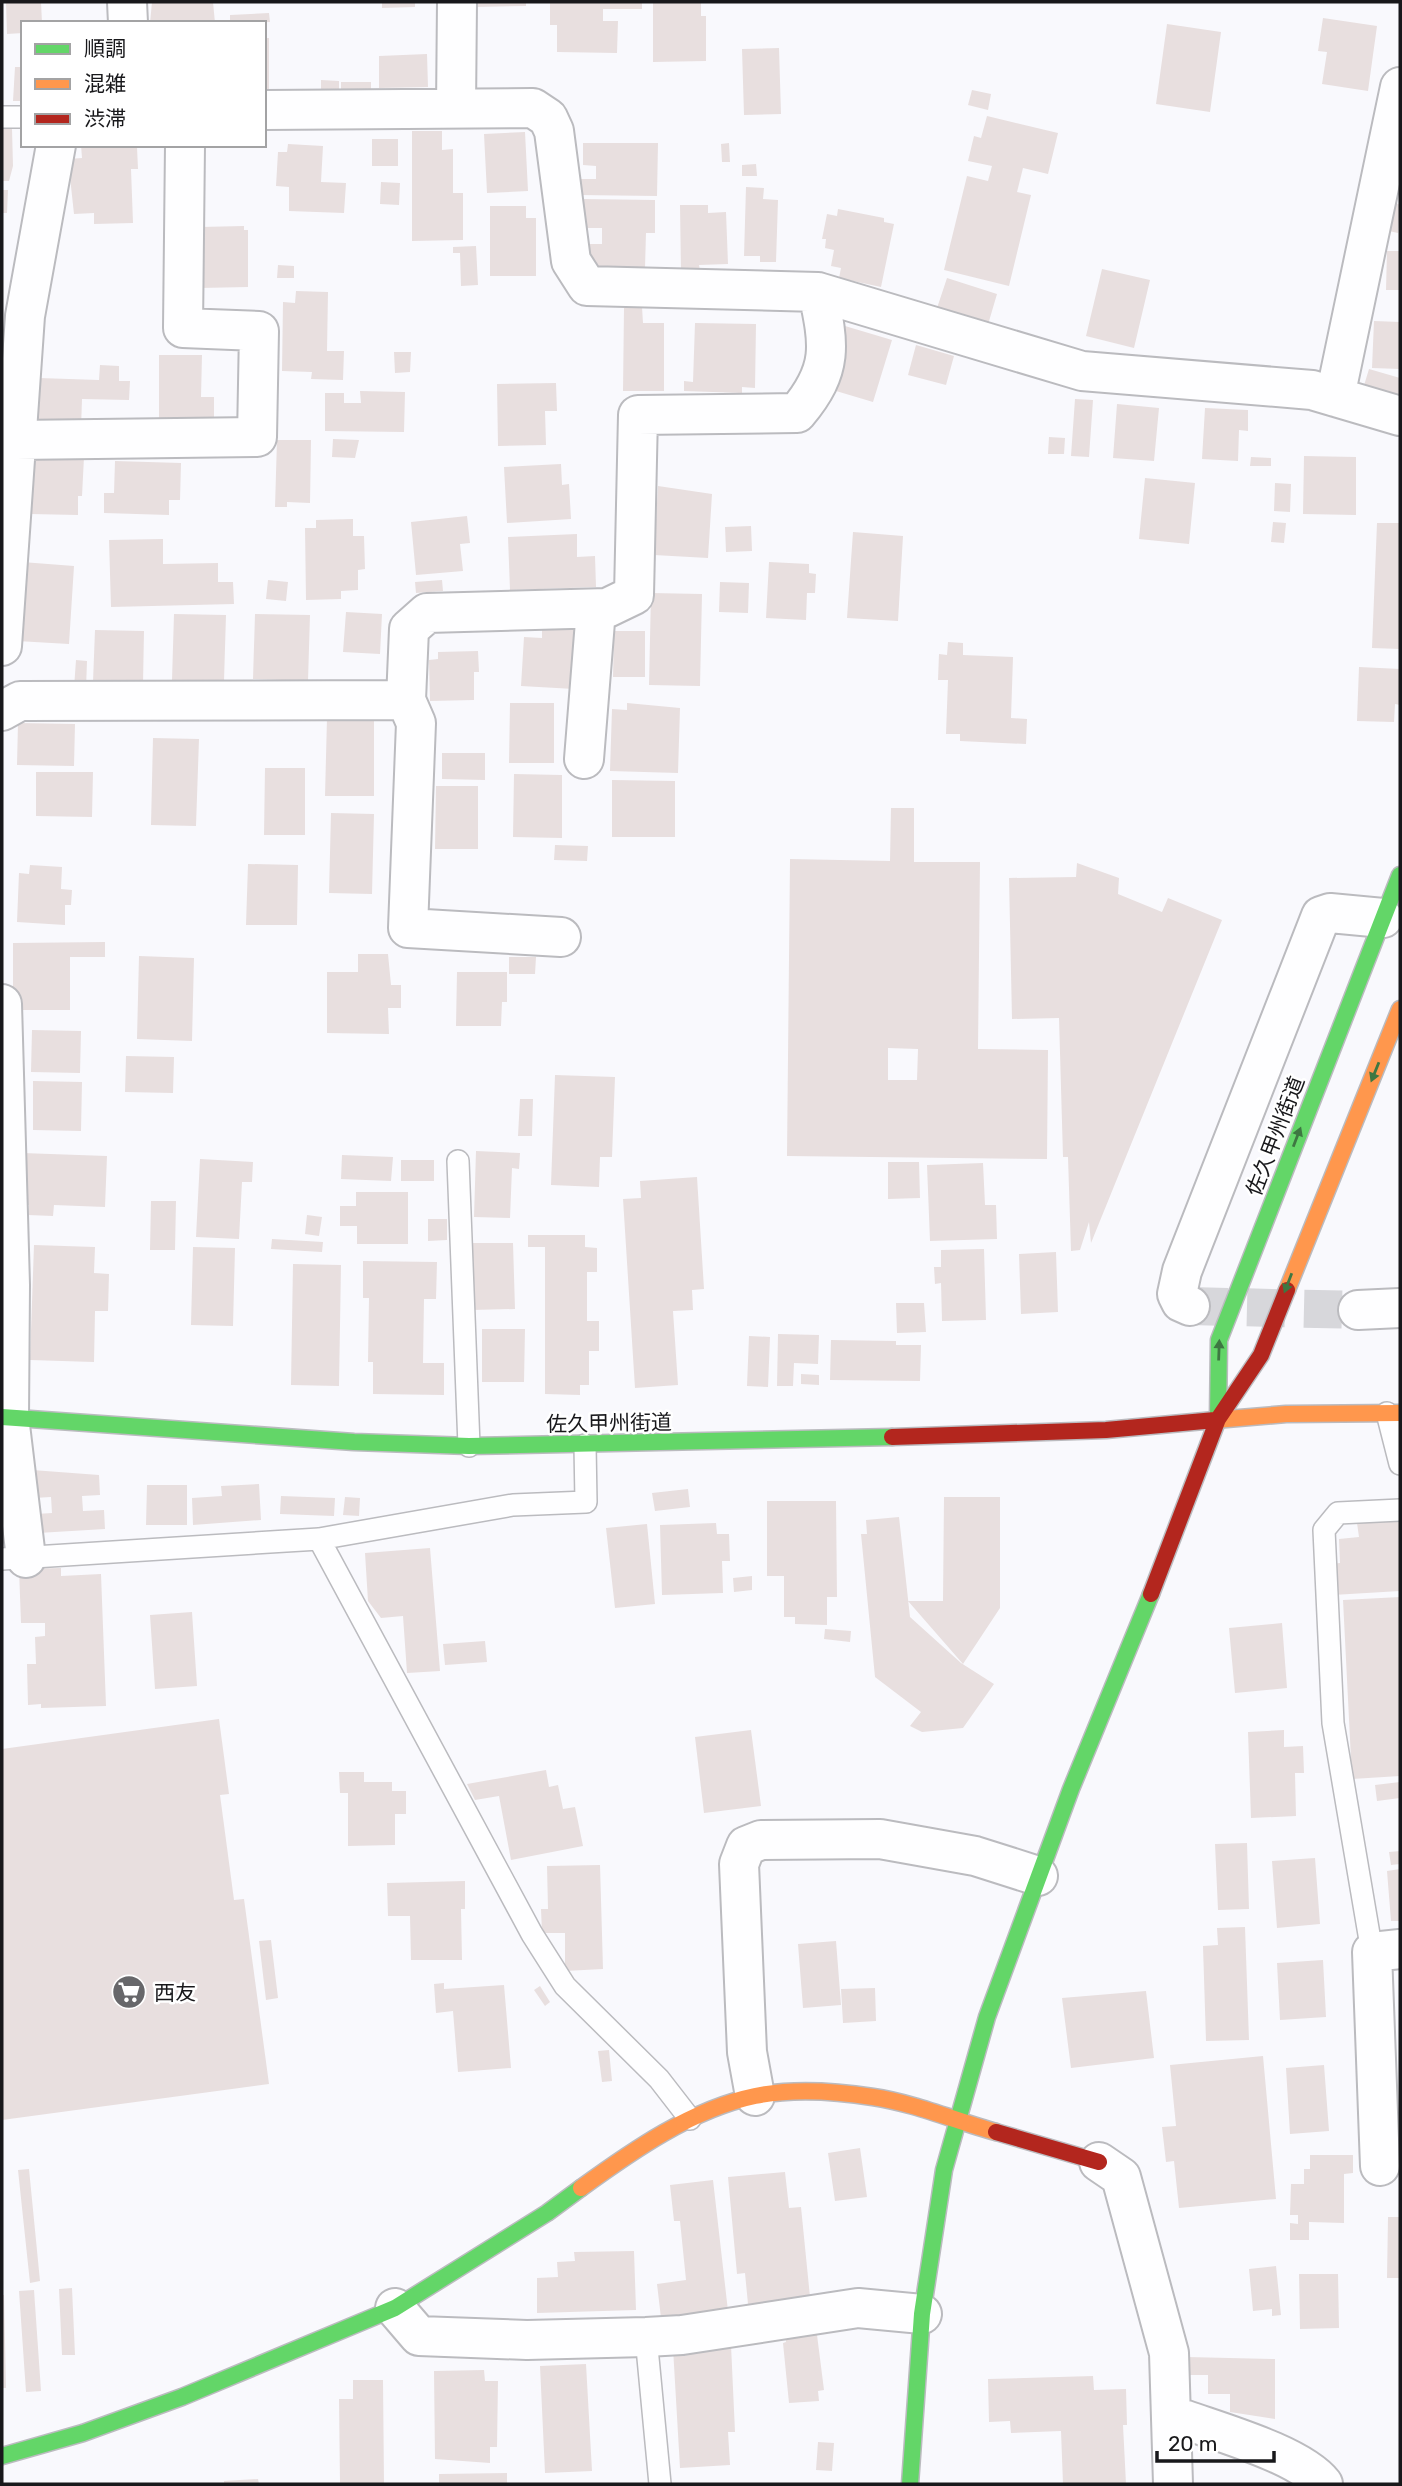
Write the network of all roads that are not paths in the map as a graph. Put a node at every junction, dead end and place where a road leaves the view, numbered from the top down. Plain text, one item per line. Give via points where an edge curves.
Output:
1 (127, 2) edge
2 (457, 2) edge
3 (128, 21) edge
4 (1400, 88) edge
5 (456, 108) junction
6 (266, 110) edge
7 (2, 117) edge
8 (21, 117) edge
9 (56, 147) edge
10 (185, 147) edge
11 (818, 292) junction
12 (13, 317) edge
13 (1335, 397) junction
14 (1400, 416) edge
15 (16, 440) junction
16 (596, 609) junction
17 (2, 646) edge
18 (405, 701) junction
19 (2, 711) edge
20 (584, 760) dead end
21 (1400, 875) edge
22 (1383, 918) junction
23 (561, 937) dead end
24 (2, 1004) edge
25 (1400, 1010) edge
26 (458, 1161) dead end
27 (1191, 1306) dead end
28 (1400, 1308) edge
29 (1357, 1310) tunnel mouth
30 (1394, 1413) edge
31 (5, 1417) edge
32 (1218, 1419) junction
33 (585, 1445) junction
34 (469, 1446) junction
35 (1400, 1464) edge
36 (1400, 1510) edge
37 (319, 1539) junction
38 (14, 1558) edge
39 (1038, 1876) junction
40 (1386, 1951) edge
41 (755, 2096) junction
42 (690, 2119) junction
43 (957, 2123) junction
44 (1099, 2162) joint
45 (1390, 2165) edge
46 (395, 2308) junction
47 (922, 2314) junction
48 (646, 2337) junction
49 (1172, 2415) junction
50 (2, 2456) edge
51 (660, 2484) edge
52 (910, 2484) edge
53 (1174, 2484) edge
54 (1323, 2484) edge

1 - 3 street
2 - 5 street
4 - 13 street
5 - 6 street
5 - 11 street via 533,108 548,118 554,131 571,261 587,286
7 - 8 lane
9 - 12 street
10 - 15 street via 183,328 259,331 257,437
11 - 13 street via 1082,371 1312,390
11 - 16 street via 828,343 817,390 797,413 638,415 634,595
12 - 15 street
13 - 14 street
15 - 17 street
16 - 18 street via 427,613 409,629
16 - 20 street
18 - 19 street via 20,701
18 - 23 street via 416,723 408,928
21 - 22 street, 佐久甲州街道
22 - 27 street via 1321,916 1182,1271 1177,1294
32 -> 22 street, 佐久甲州街道 via 1219,1340
24 - 31 street via 10,1285
25 -> 32 street via 1261,1355
26 - 34 lane
28 - 29 street
30 - 32 street
30 - 35 lane
31 - 34 street, 佐久甲州街道
31 - 38 street
32 - 33 street, 佐久甲州街道 via 1016,1434
32 - 39 street
33 - 34 street, 佐久甲州街道
33 - 37 lane via 586,1502 513,1505
36 - 40 lane via 1338,1513 1324,1530 1333,1723
37 - 38 lane
37 - 42 lane via 532,1934 565,1986 659,2079
39 - 41 street via 975,1856 880,1839 761,1840 746,1846 739,1864 747,2052
39 - 43 street via 987,2017
40 - 45 street
41 - 42 street
41 - 43 street via 849,2093
42 - 46 street
43 - 44 street
43 - 47 street via 934,2225
44 - 49 street via 1121,2178 1169,2353
46 - 48 street via 419,2336 527,2340
46 - 50 street via 157,2406
47 - 48 street via 858,2308
47 - 52 street
48 - 51 lane
49 - 53 street
49 - 54 street via 1287,2458

